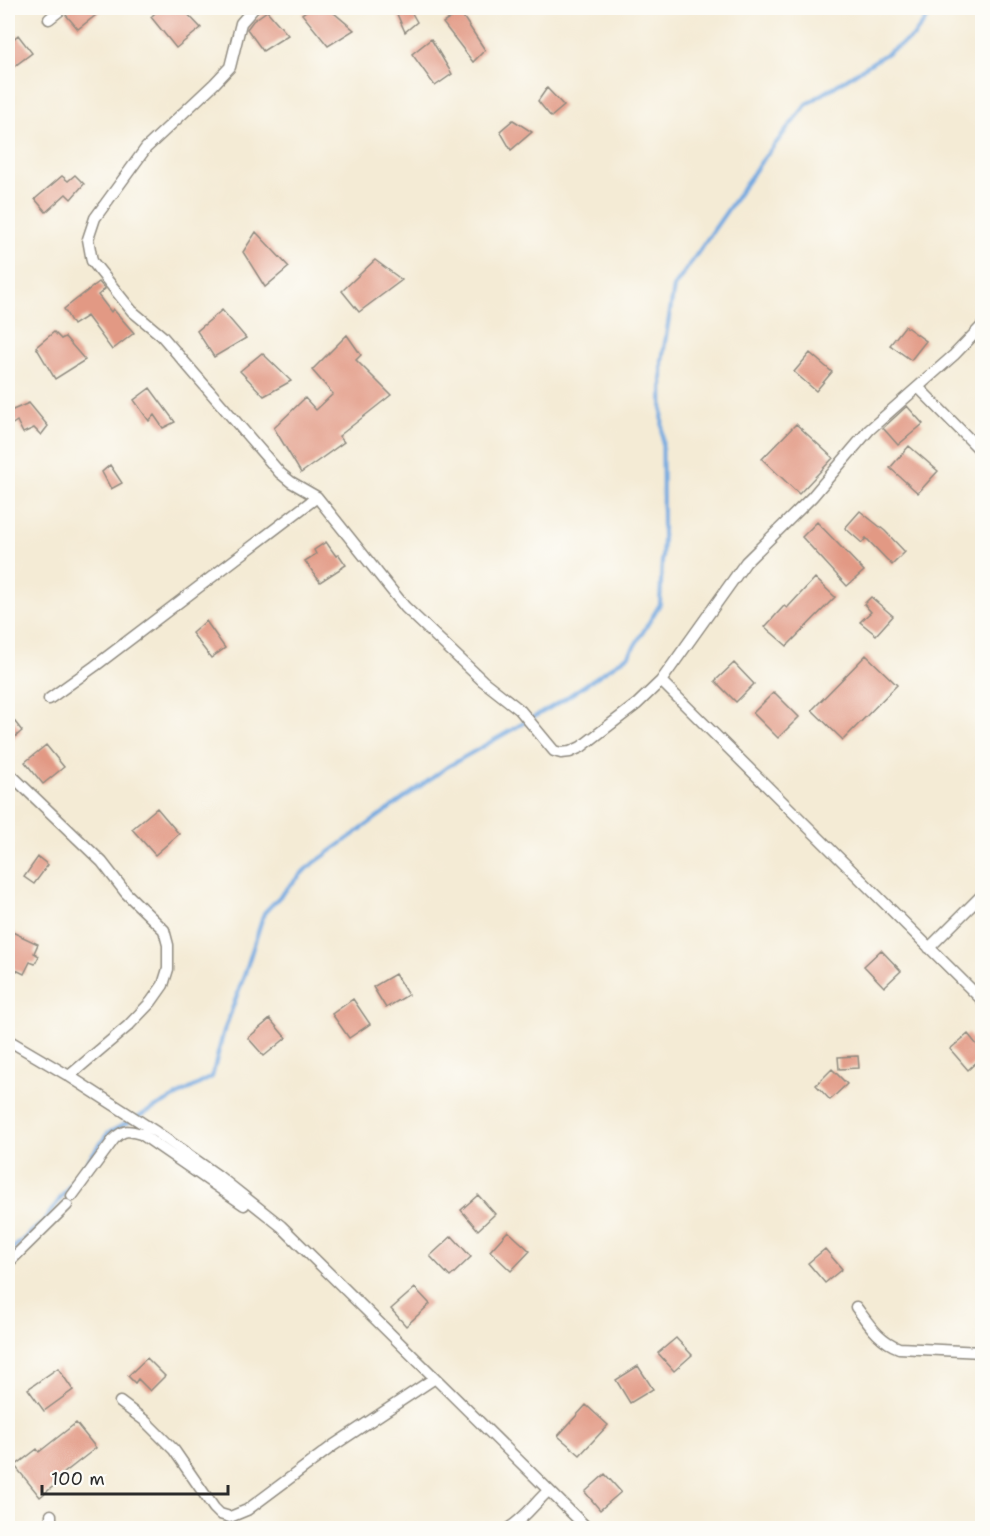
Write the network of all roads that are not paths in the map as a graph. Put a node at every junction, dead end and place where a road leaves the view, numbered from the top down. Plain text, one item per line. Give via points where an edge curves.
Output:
1 (63, 8) edge
2 (254, 8) edge
3 (49, 20) dead end
4 (982, 326) edge
5 (918, 387) junction
6 (982, 452) edge
7 (317, 497) junction
8 (661, 681) junction
9 (49, 699) dead end
10 (8, 772) edge
11 (982, 895) edge
12 (929, 948) junction
13 (982, 1000) edge
14 (8, 1040) edge
15 (69, 1076) junction
16 (281, 1226) junction
17 (8, 1263) edge
18 (856, 1307) dead end
19 (982, 1352) edge
20 (435, 1378) junction
21 (120, 1402) dead end
22 (548, 1491) junction
23 (51, 1515) dead end
24 (51, 1528) edge
25 (509, 1528) edge
26 (587, 1528) edge

1 - 3 street
2 - 7 street via 242,23 230,67 146,148 95,218 88,239 92,261 132,311 162,336 280,473
4 - 5 street
5 - 6 street
5 - 8 street via 869,430 812,497 746,562
7 - 8 street via 405,607 483,681 520,710 554,751 570,752 581,747
7 - 9 street
8 - 12 street
10 - 15 street via 102,862 126,893 164,930 168,945 168,969 151,1002
11 - 12 street
12 - 13 street
14 - 15 street
15 - 16 street via 217,1175
16 - 17 street via 258,1215 141,1134 129,1130 114,1139 69,1200
16 - 20 street
18 - 19 street via 875,1333 899,1348
20 - 21 street via 334,1445 247,1510 230,1517 214,1508 174,1450
20 - 22 street
22 - 25 street via 524,1519
22 - 26 street
23 - 24 street

